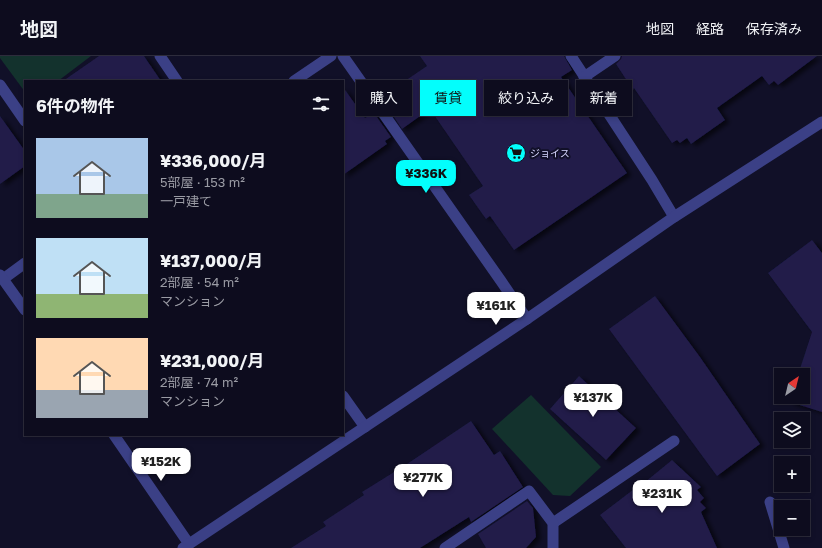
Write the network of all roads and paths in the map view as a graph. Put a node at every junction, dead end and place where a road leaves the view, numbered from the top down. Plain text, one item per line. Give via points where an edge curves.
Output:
1 (160, 56) edge
2 (331, 56) edge
3 (343, 56) edge
4 (571, 56) edge
5 (615, 56) edge
6 (584, 77) junction
7 (176, 80) edge
8 (295, 80) edge
9 (0, 85) edge
10 (24, 120) edge
11 (822, 122) edge
12 (674, 217) junction
13 (24, 264) edge
14 (1, 279) edge
15 (24, 309) edge
16 (527, 320) junction
17 (344, 397) edge
18 (365, 427) junction
19 (115, 436) edge
20 (674, 441) dead end
21 (770, 502) dead end
22 (553, 523) junction
23 (188, 547) edge
24 (445, 548) edge
25 (553, 548) edge
26 (784, 548) edge

1 - 7 street
2 - 8 street
3 - 16 street
4 - 6 street
5 - 6 street
6 - 12 street
9 - 10 street
11 - 12 street
12 - 16 street
13 - 14 street
14 - 15 street
16 - 18 street
17 - 18 street
18 - 23 street
19 - 23 street
20 - 22 street
21 - 26 street
22 - 24 street via 529,491
22 - 25 street

